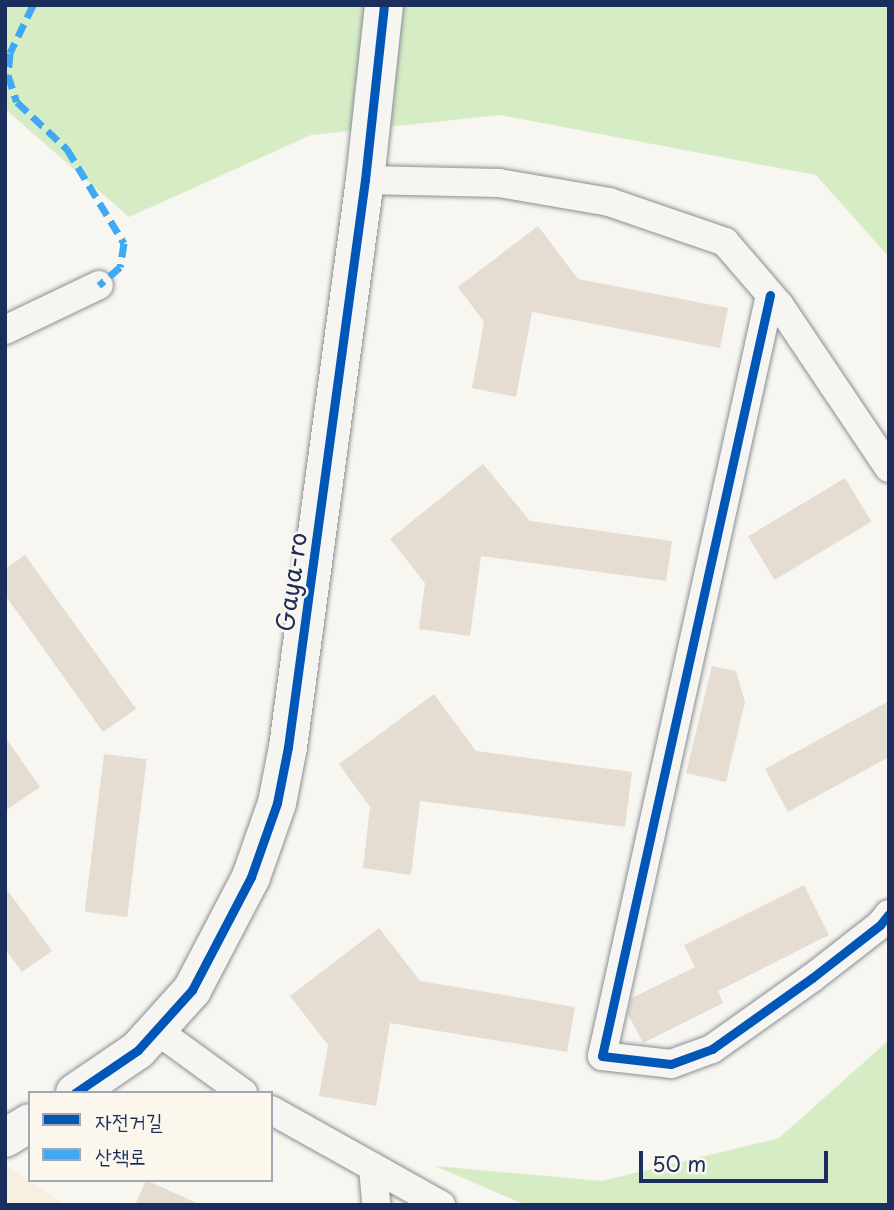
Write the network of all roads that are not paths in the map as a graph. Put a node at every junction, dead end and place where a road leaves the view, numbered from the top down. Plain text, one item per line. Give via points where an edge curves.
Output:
1 (384, 5) edge
2 (365, 180) junction
3 (99, 285) dead end
4 (770, 295) junction
5 (5, 330) edge
6 (889, 468) edge
7 (889, 914) edge
8 (155, 1029) junction
9 (78, 1091) edge
10 (240, 1091) edge
11 (273, 1111) edge
12 (28, 1124) edge
13 (5, 1138) edge
14 (373, 1167) junction
15 (376, 1205) edge
16 (441, 1205) edge

1 - 2 street, Gaya-ro
2 - 4 street via 499,183 609,202 725,242
2 - 8 street, Gaya-ro via 277,803 251,877 224,934 192,990
3 - 5 street
4 - 6 street
4 - 7 street via 602,1056 671,1064 712,1049 822,970
8 - 9 street, Gaya-ro via 138,1050
8 - 10 street
11 - 14 street
12 - 13 street
14 - 15 street
14 - 16 street

